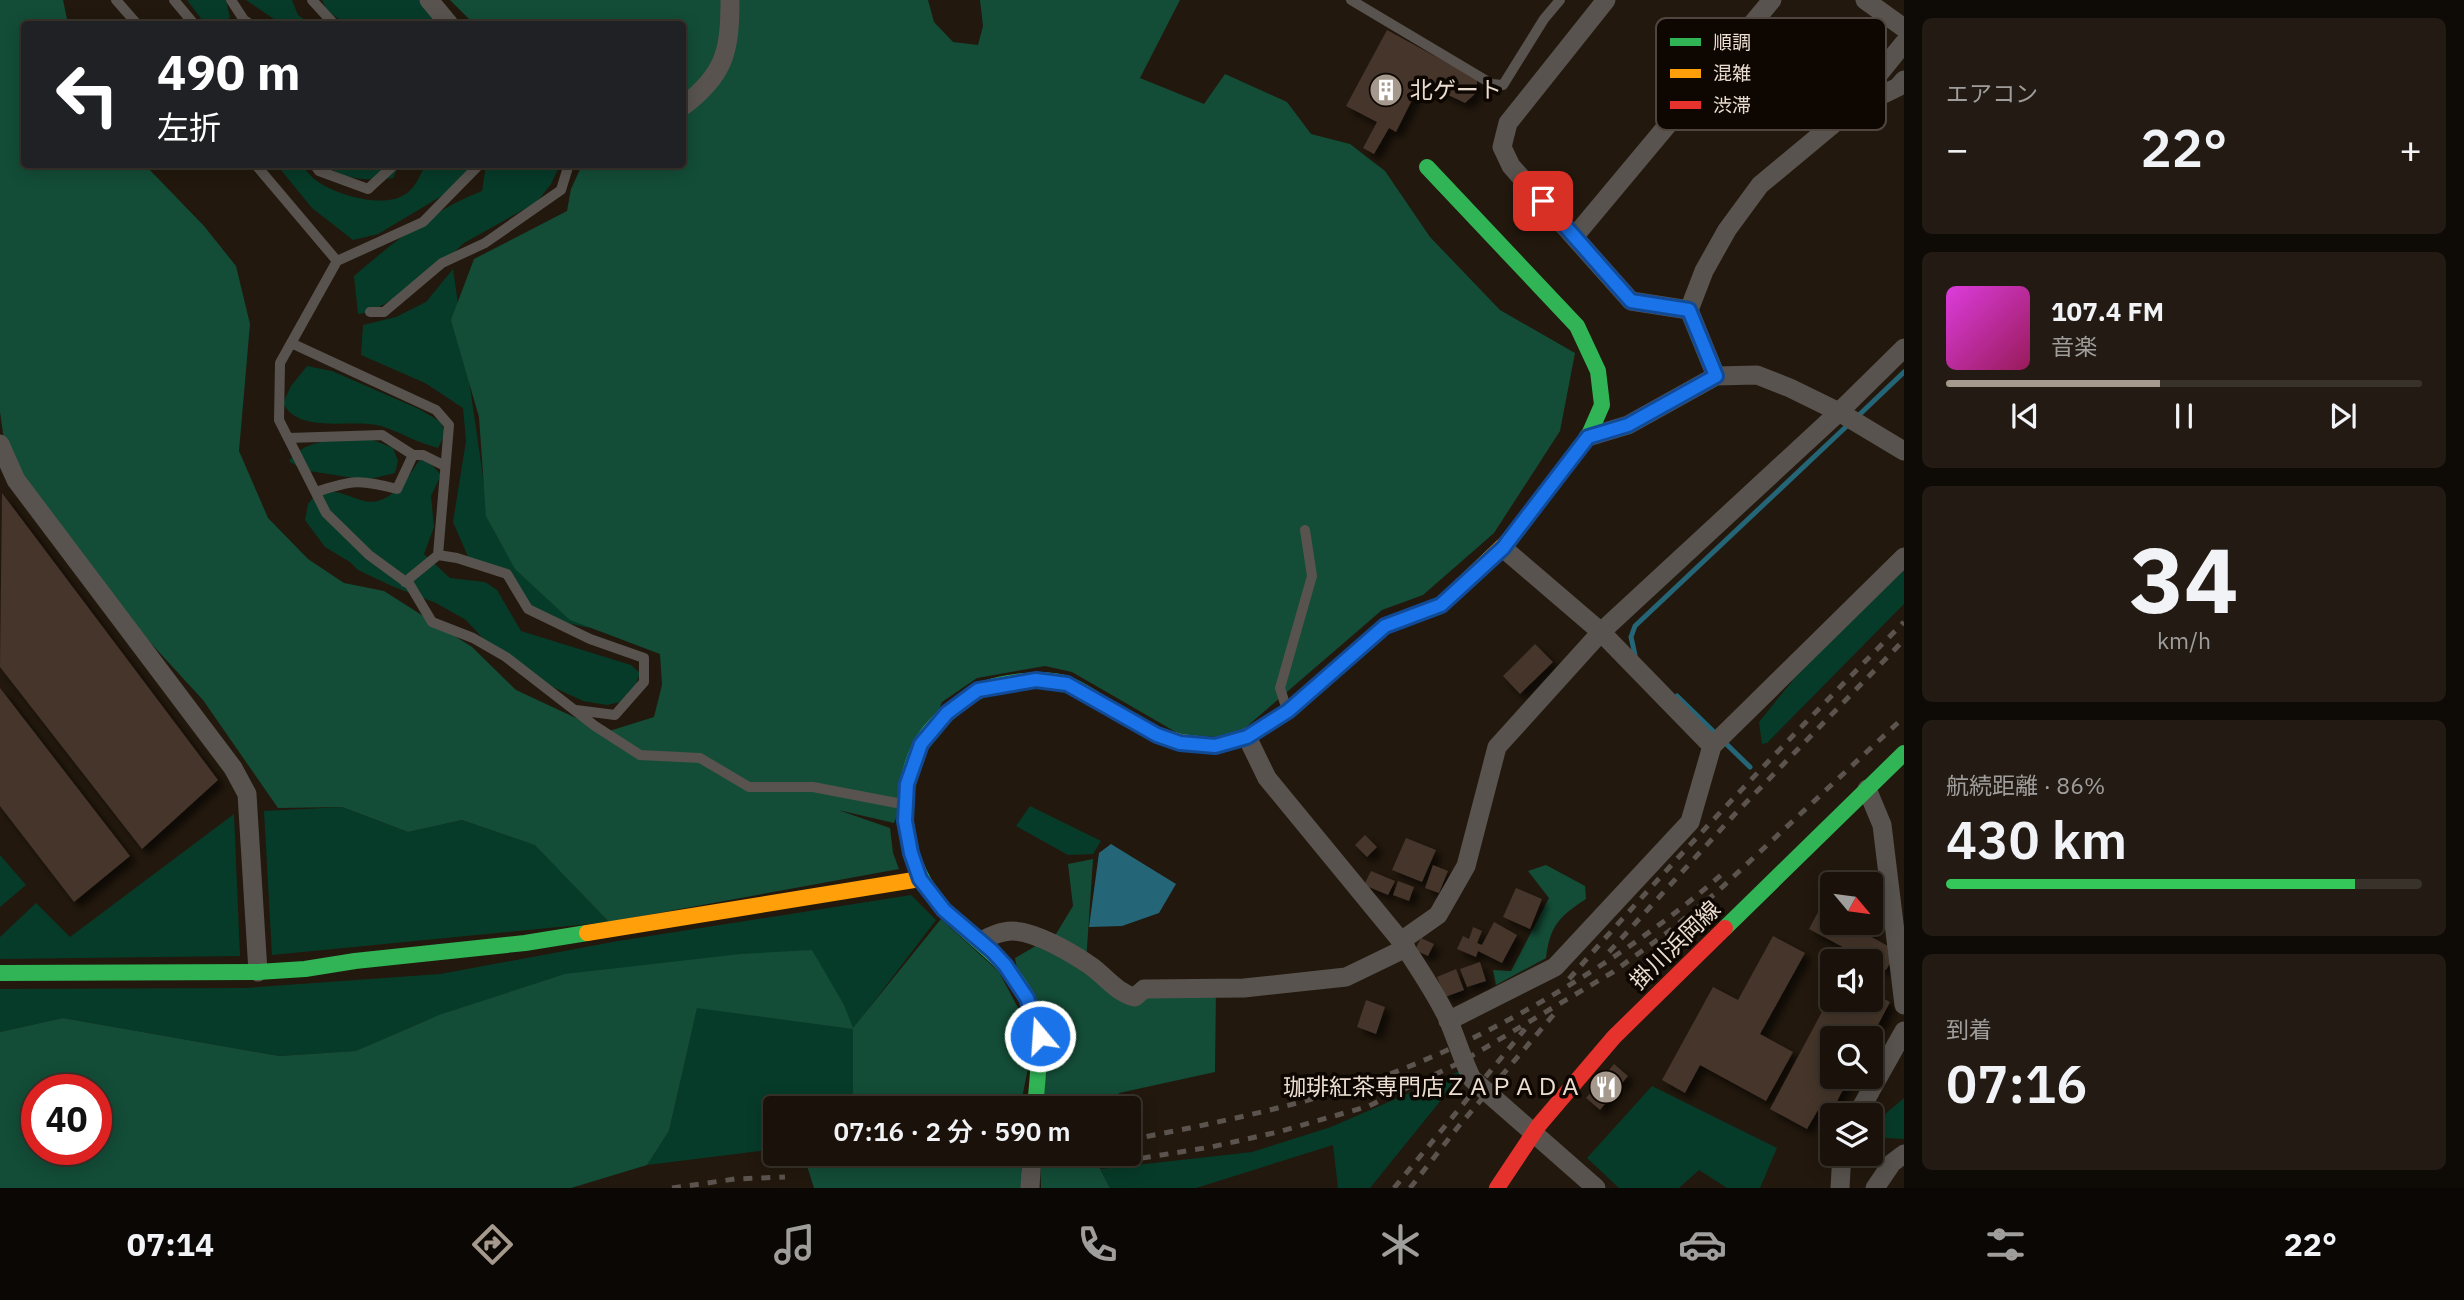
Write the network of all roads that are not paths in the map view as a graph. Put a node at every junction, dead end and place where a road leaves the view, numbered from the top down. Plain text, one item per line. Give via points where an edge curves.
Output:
1 (116, 0) edge
2 (174, 0) edge
3 (231, 0) edge
4 (312, 0) edge
5 (429, 0) edge
6 (730, 0) edge
7 (1351, 0) edge
8 (1560, 0) edge
9 (1606, 0) edge
10 (1772, 0) edge
11 (1865, 0) edge
12 (1757, 18) edge
13 (134, 21) edge
14 (192, 21) edge
15 (246, 21) edge
16 (331, 21) edge
17 (446, 21) edge
18 (1904, 29) edge
19 (1904, 43) edge
20 (1886, 65) edge
21 (1902, 87) edge
22 (1886, 94) edge
23 (686, 104) edge
24 (1663, 130) edge
25 (1826, 130) edge
26 (1427, 167) dead end
27 (259, 168) edge
28 (317, 168) edge
29 (392, 168) edge
30 (476, 168) edge
31 (568, 168) edge
32 (1574, 237) junction
33 (337, 261) junction
34 (1689, 310) junction
35 (370, 312) dead end
36 (291, 343) junction
37 (1904, 348) edge
38 (1716, 376) junction
39 (1839, 412) junction
40 (1588, 437) junction
41 (288, 438) junction
42 (0, 444) edge
43 (1904, 452) edge
44 (413, 455) junction
45 (444, 466) junction
46 (316, 492) junction
47 (1305, 530) dead end
48 (1503, 548) junction
49 (438, 555) junction
50 (1904, 557) edge
51 (405, 582) junction
52 (1601, 632) junction
53 (575, 710) junction
54 (1288, 711) junction
55 (1247, 737) junction
56 (1712, 746) junction
57 (1904, 753) edge
58 (1867, 789) junction
59 (906, 805) junction
60 (920, 879) junction
61 (981, 940) junction
62 (1403, 944) junction
63 (258, 972) junction
64 (0, 973) edge
65 (1904, 1005) edge
66 (1448, 1021) junction
67 (1904, 1031) edge
68 (1036, 1096) edge
69 (1864, 1103) edge
70 (1534, 1132) junction
71 (1904, 1154) edge
72 (1031, 1166) edge
73 (1841, 1166) edge
74 (1030, 1188) edge
75 (1497, 1188) edge
76 (1596, 1188) edge
77 (1840, 1188) edge
78 (1875, 1188) edge

1 - 13 lane
2 - 14 lane
3 - 15 lane
4 - 16 lane
5 - 17 street
6 - 23 street via 730,35 723,60 710,82
7 - 8 lane via 1492,84 1503,85
9 - 32 street via 1508,123 1502,147 1511,166
10 - 12 street
11 - 18 street
19 - 20 street
21 - 22 street
24 - 32 street
25 - 34 street via 1760,185 1727,230
26 - 40 street via 1577,326 1598,371 1602,405
27 - 33 lane
28 - 29 lane via 368,189
30 - 33 lane via 423,222
31 - 35 lane via 561,190 485,243 442,263 384,312
32 - 34 street via 1631,301
33 - 36 lane
34 - 38 street
36 - 41 lane via 280,363 279,420
36 - 45 lane via 436,411 449,425
37 - 39 street
38 - 39 street via 1757,375
38 - 40 street via 1628,425
39 - 43 street
39 - 52 street
40 - 48 street
41 - 44 lane via 382,435
41 - 46 lane
42 - 63 street via 16,480 233,768 247,794
44 - 45 lane
44 - 46 lane via 397,489 366,480
45 - 49 lane
46 - 51 lane via 326,513
47 - 54 lane via 1312,576 1280,688
48 - 52 street
48 - 54 street via 1441,605 1385,626
49 - 51 lane
49 - 53 lane via 507,574 528,610 644,658 644,682 615,715
50 - 56 street
51 - 53 lane via 432,622 506,657
52 - 56 street
52 - 62 street via 1497,747 1466,866 1438,915
53 - 59 lane via 640,755 700,758 750,787 813,787
54 - 55 street
55 - 59 street via 1215,746 1180,743 1157,735 1067,684 1012,682 978,690 947,713 921,744 907,784
55 - 62 street via 1267,778
56 - 66 street via 1690,822 1555,967
57 - 58 street, 掛川浜岡線
58 - 65 street via 1882,825
58 - 70 street, 掛川浜岡線 via 1614,1037
59 - 60 street via 907,832
60 - 61 street via 944,910
60 - 63 street via 525,943
61 - 62 street via 1014,931 1051,943 1092,967 1124,995 1135,998 1144,989 1244,988 1346,977
61 - 68 street via 1005,965 1036,1021 1040,1044
62 - 66 street
63 - 64 street
66 - 70 street via 1472,1079
67 - 69 street
70 - 75 street, 掛川浜岡線
70 - 76 street
71 - 78 street
72 - 74 street
73 - 77 street

